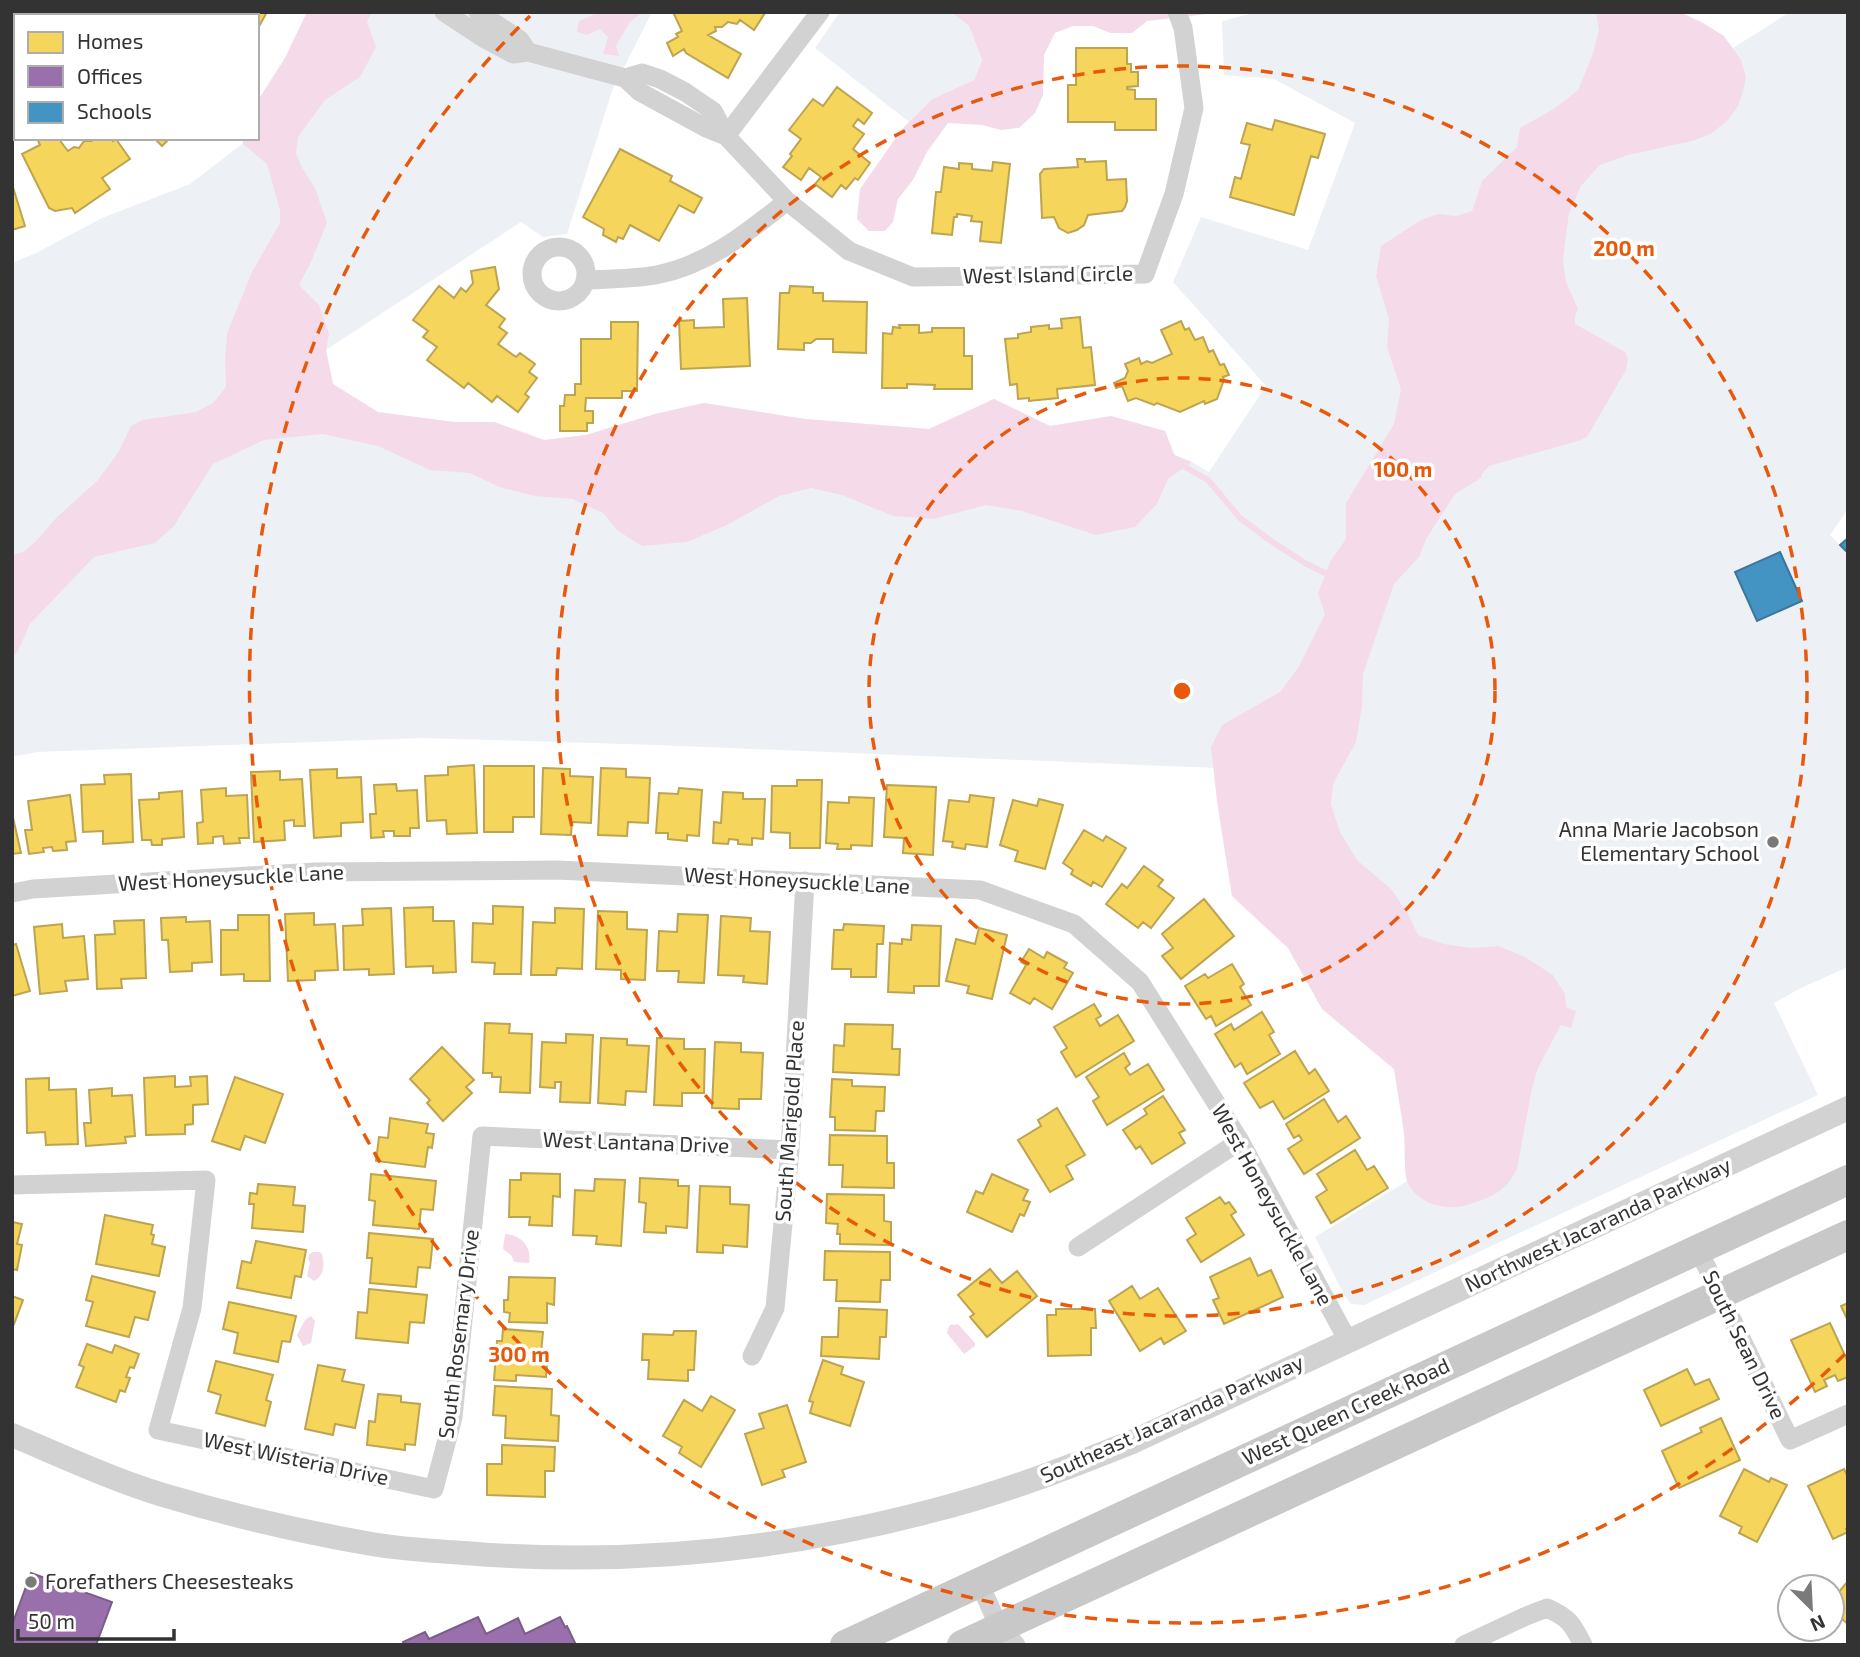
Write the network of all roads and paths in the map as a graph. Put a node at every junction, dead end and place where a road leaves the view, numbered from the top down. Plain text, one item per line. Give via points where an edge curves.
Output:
1 (444, 12) edge
2 (478, 12) edge
3 (820, 12) edge
4 (1180, 20) edge
5 (528, 52) junction
6 (726, 136) junction
7 (787, 201) junction
8 (586, 279) dead end
9 (805, 881) junction
10 (12, 893) edge
11 (1848, 1108) edge
12 (482, 1136) joint
13 (1240, 1141) junction
14 (790, 1150) junction
15 (1848, 1180) edge
16 (12, 1185) edge
17 (1848, 1235) edge
18 (1078, 1247) dead end
19 (1698, 1249) junction
20 (1720, 1296) junction
21 (1348, 1341) junction
22 (752, 1356) dead end
23 (1848, 1414) edge
24 (12, 1435) edge
25 (434, 1489) joint
26 (979, 1582) junction
27 (1005, 1639) edge
28 (845, 1645) edge
29 (962, 1645) edge
30 (1464, 1645) edge
31 (1583, 1645) edge

1 - 5 street, West Island Circle via 513,54
2 - 5 street, West Island Circle via 520,40
3 - 6 street
4 - 7 street, West Island Circle via 1194,108 1174,194 1145,274 913,277 849,251
5 - 6 street, West Island Circle via 625,78 640,92
6 - 7 street, West Island Circle
7 - 8 street via 745,235 691,264 657,275
9 - 10 street, West Honeysuckle Lane via 557,870 315,872
9 - 13 street, West Honeysuckle Lane via 980,890 1074,924 1140,982
9 - 14 street, South Marigold Place
11 - 21 street, Northwest Jacaranda Parkway
12 - 14 street, West Lantana Drive
12 - 25 street, South Rosemary Drive via 453,1417
13 - 18 street
13 - 21 street, West Honeysuckle Lane
14 - 22 street, South Marigold Place via 775,1308
15 - 19 main road, West Queen Creek Road
16 - 25 street, West Wisteria Drive via 206,1180 192,1308 158,1430
17 - 20 main road
19 - 20 street, South Sean Drive
19 - 26 main road, West Queen Creek Road
20 - 23 street, South Sean Drive via 1790,1440
20 - 27 main road
21 - 24 street, Southeast Jacaranda Parkway via 1132,1441 1012,1487 934,1511 831,1534 664,1556 545,1559 369,1544 161,1494
26 - 27 street
26 - 28 main road, West Queen Creek Road
27 - 29 main road
30 - 31 street via 1547,1608 1564,1616

